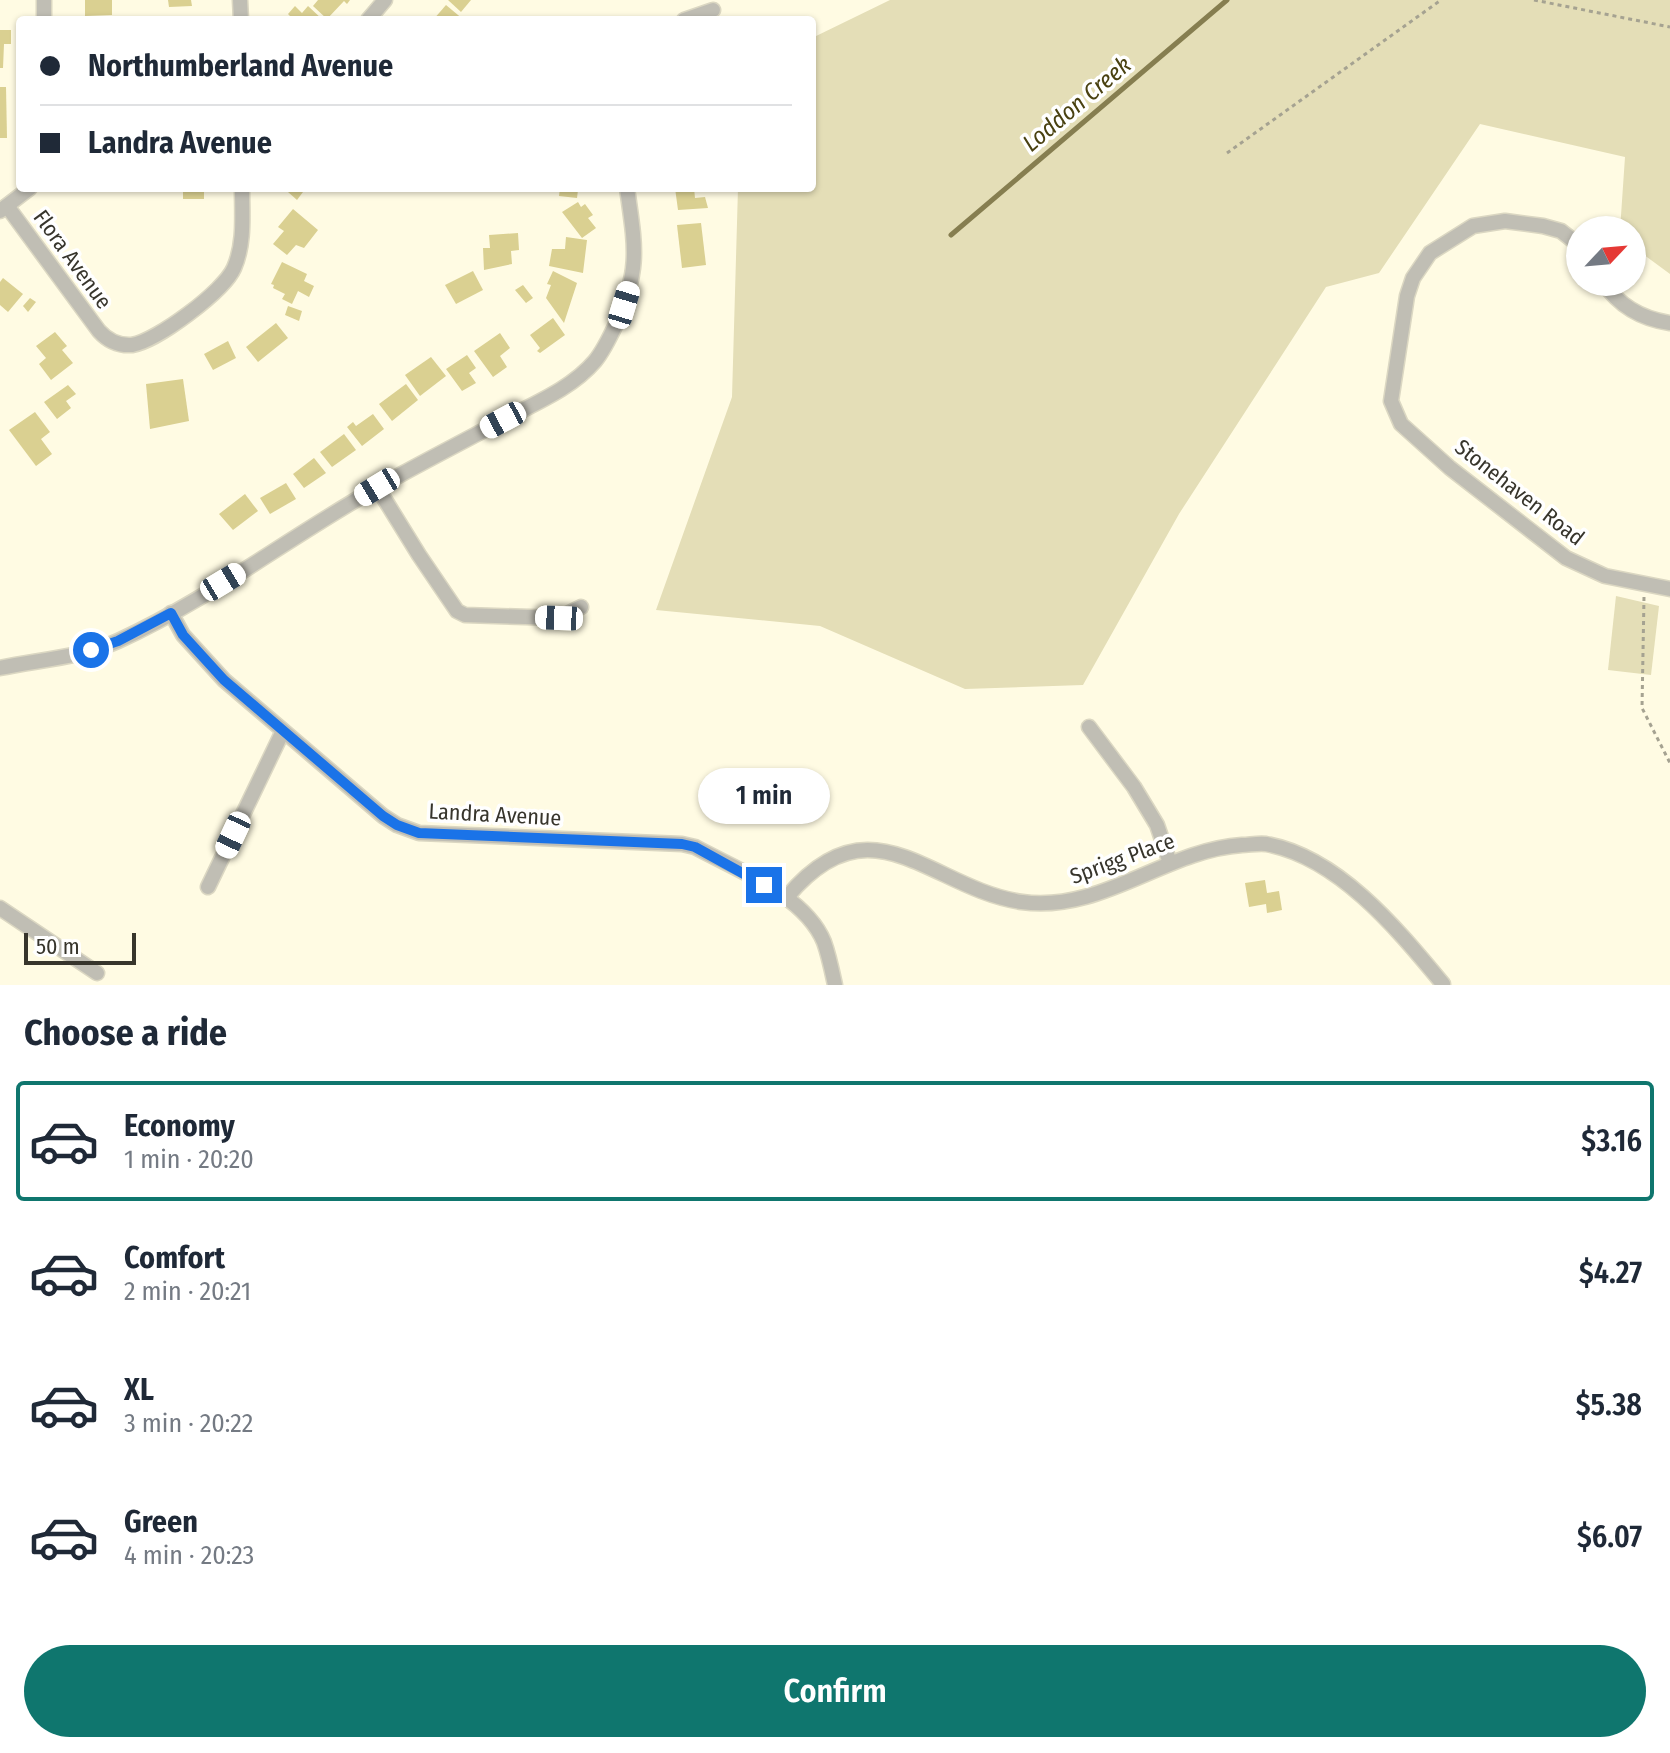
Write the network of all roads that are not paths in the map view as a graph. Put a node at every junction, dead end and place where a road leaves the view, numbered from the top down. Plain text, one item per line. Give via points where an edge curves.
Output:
1 (385, 0) edge
2 (713, 10) dead end
3 (371, 16) edge
4 (696, 16) edge
5 (25, 192) edge
6 (242, 192) edge
7 (628, 192) edge
8 (4, 209) edge
9 (1566, 235) edge
10 (1615, 296) edge
11 (1670, 323) edge
12 (377, 487) junction
13 (1670, 589) edge
14 (581, 607) dead end
15 (171, 613) junction
16 (0, 668) edge
17 (1089, 727) dead end
18 (283, 731) junction
19 (1170, 863) junction
20 (208, 887) dead end
21 (787, 897) junction
22 (0, 908) edge
23 (97, 973) dead end
24 (1443, 984) edge
25 (835, 985) edge

1 - 3 street
2 - 4 street
5 - 8 street
6 - 8 street, Flora Avenue via 240,249 228,280 154,337 132,345 112,342 99,331
7 - 12 street via 634,274 596,361 553,394
9 - 13 street, Stonehaven Road via 1505,221 1473,226 1430,253 1413,278 1391,401 1401,424 1450,468 1566,558 1605,576
10 - 11 street via 1635,313
12 - 14 street via 457,611 559,618
12 - 15 street
15 - 16 street via 103,647
15 - 18 street, Landra Avenue via 183,635 224,680
17 - 19 street via 1157,825
18 - 20 street
18 - 21 street, Landra Avenue via 383,816 419,833 682,844
19 - 21 street, Sprigg Place via 1085,898 1021,902 897,853 870,851 829,860
19 - 24 street, Sprigg Place via 1222,846 1265,844 1308,859 1357,890
21 - 25 street, Landra Avenue via 818,930
22 - 23 street

